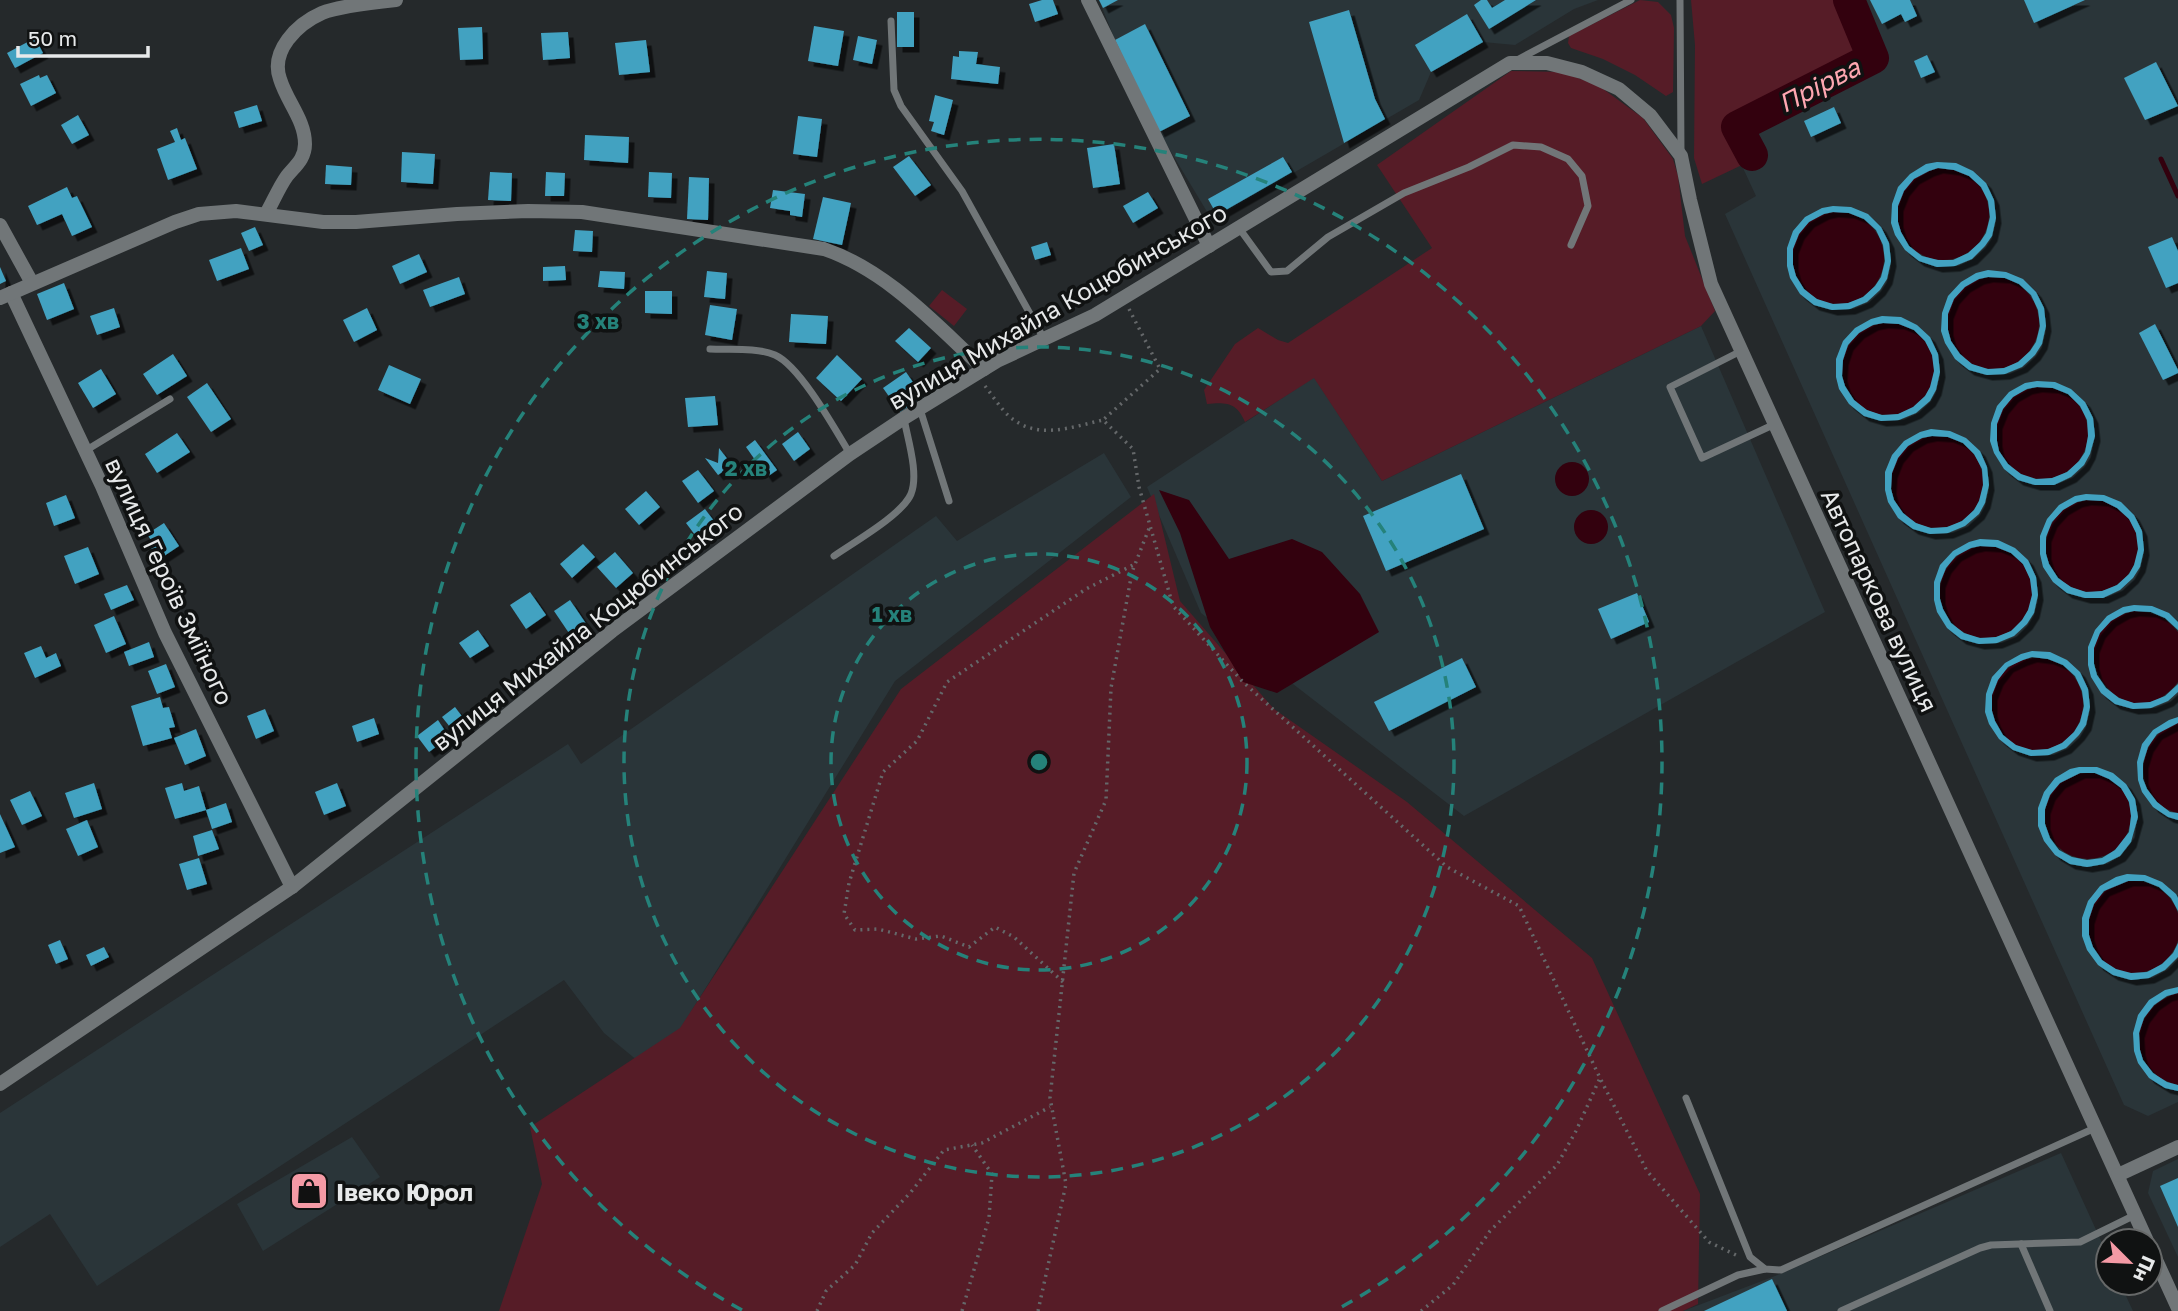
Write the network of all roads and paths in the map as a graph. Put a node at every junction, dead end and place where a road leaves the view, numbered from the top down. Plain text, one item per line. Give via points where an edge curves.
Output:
1 (396, 0) edge
2 (1088, 0) edge
3 (1631, 0) edge
4 (1680, 0) edge
5 (376, 1) edge
6 (891, 21) dead end
7 (1510, 63) junction
8 (1681, 156) junction
9 (266, 214) junction
10 (0, 225) edge
11 (1238, 228) junction
12 (1209, 246) junction
13 (1571, 246) dead end
14 (32, 283) junction
15 (6, 295) edge
16 (1123, 298) junction
17 (1044, 339) junction
18 (710, 349) dead end
19 (1742, 351) junction
20 (980, 372) junction
21 (170, 399) dead end
22 (920, 408) junction
23 (904, 418) junction
24 (1103, 420) junction
25 (1775, 424) junction
26 (85, 451) junction
27 (850, 454) junction
28 (949, 501) dead end
29 (1150, 526) junction
30 (834, 556) dead end
31 (1135, 564) junction
32 (292, 887) junction
33 (1063, 982) junction
34 (1600, 1078) junction
35 (0, 1084) edge
36 (1686, 1098) dead end
37 (1051, 1107) junction
38 (2096, 1128) junction
39 (972, 1144) junction
40 (2178, 1147) edge
41 (2118, 1175) junction
42 (2136, 1215) junction
43 (2141, 1227) edge
44 (2021, 1244) junction
45 (1765, 1269) junction
46 (2164, 1278) edge
47 (2178, 1308) edge
48 (817, 1311) edge
49 (962, 1311) edge
50 (1038, 1311) edge
51 (1421, 1311) edge
52 (1662, 1311) edge
53 (1841, 1311) edge
54 (2050, 1311) edge

1 - 5 street
2 - 12 street
3 - 7 lane
4 - 8 lane
5 - 9 street via 323,13 303,24 284,44 277,62 280,80 303,129 305,147 300,163
6 - 17 lane via 896,96 962,191
7 - 8 street, Автопаркова вулиця via 1547,63 1619,89 1650,115
7 - 11 street, вулиця Михайла Коцюбинського
8 - 19 street, Автопаркова вулиця via 1711,284
9 - 14 street via 199,214
9 - 20 street via 356,222 492,212 582,212 824,248 880,276
10 - 14 street
11 - 12 street, вулиця Михайла Коцюбинського
11 - 13 lane via 1271,272 1287,271 1328,237 1404,193 1513,145 1541,147 1568,159 1582,176 1588,206
12 - 16 street, вулиця Михайла Коцюбинського
14 - 15 street
15 - 26 street, вулиця Героїв Зміїного
16 - 17 street, вулиця Михайла Коцюбинського
16 - 24 path via 1160,369
17 - 20 street, вулиця Михайла Коцюбинського
18 - 27 lane via 764,352 789,364
19 - 25 street, Автопаркова вулиця
19 - 25 lane via 1670,387 1702,458
20 - 22 street, вулиця Михайла Коцюбинського
20 - 24 path via 1007,415 1021,425 1045,432
21 - 26 lane
22 - 23 street, вулиця Михайла Коцюбинського
22 - 28 lane
23 - 27 street, вулиця Михайла Коцюбинського
23 - 30 lane via 914,469 911,495 895,514
24 - 29 path via 1133,450
25 - 38 street, Автопаркова вулиця
26 - 32 street, вулиця Героїв Зміїного via 165,634
27 - 32 street, вулиця Михайла Коцюбинського via 612,631
29 - 31 path
29 - 34 path via 1173,606 1243,682 1447,867 1519,906
31 - 33 path via 1111,688 1106,800 1074,873
31 - 33 path via 1086,589 947,682 917,741 883,772 845,904 844,914 855,930 878,929 916,939 941,936 969,947 995,927 1014,937
32 - 35 street, вулиця Михайла Коцюбинського
33 - 37 path
34 - 45 path via 1647,1171 1709,1242
34 - 51 path via 1557,1165 1490,1231 1453,1285
36 - 45 lane via 1750,1257
37 - 39 path
37 - 50 path via 1066,1184
38 - 41 street, Автопаркова вулиця
38 - 45 lane via 1781,1270
39 - 48 path via 944,1150 872,1233 855,1265 826,1291
39 - 49 path via 992,1174 989,1218
40 - 41 street
41 - 42 street, Автопаркова вулиця
42 - 43 street, Автопаркова вулиця
42 - 44 lane via 2080,1242
44 - 53 lane via 1980,1248
44 - 54 lane
45 - 52 lane via 1738,1275
46 - 47 street

